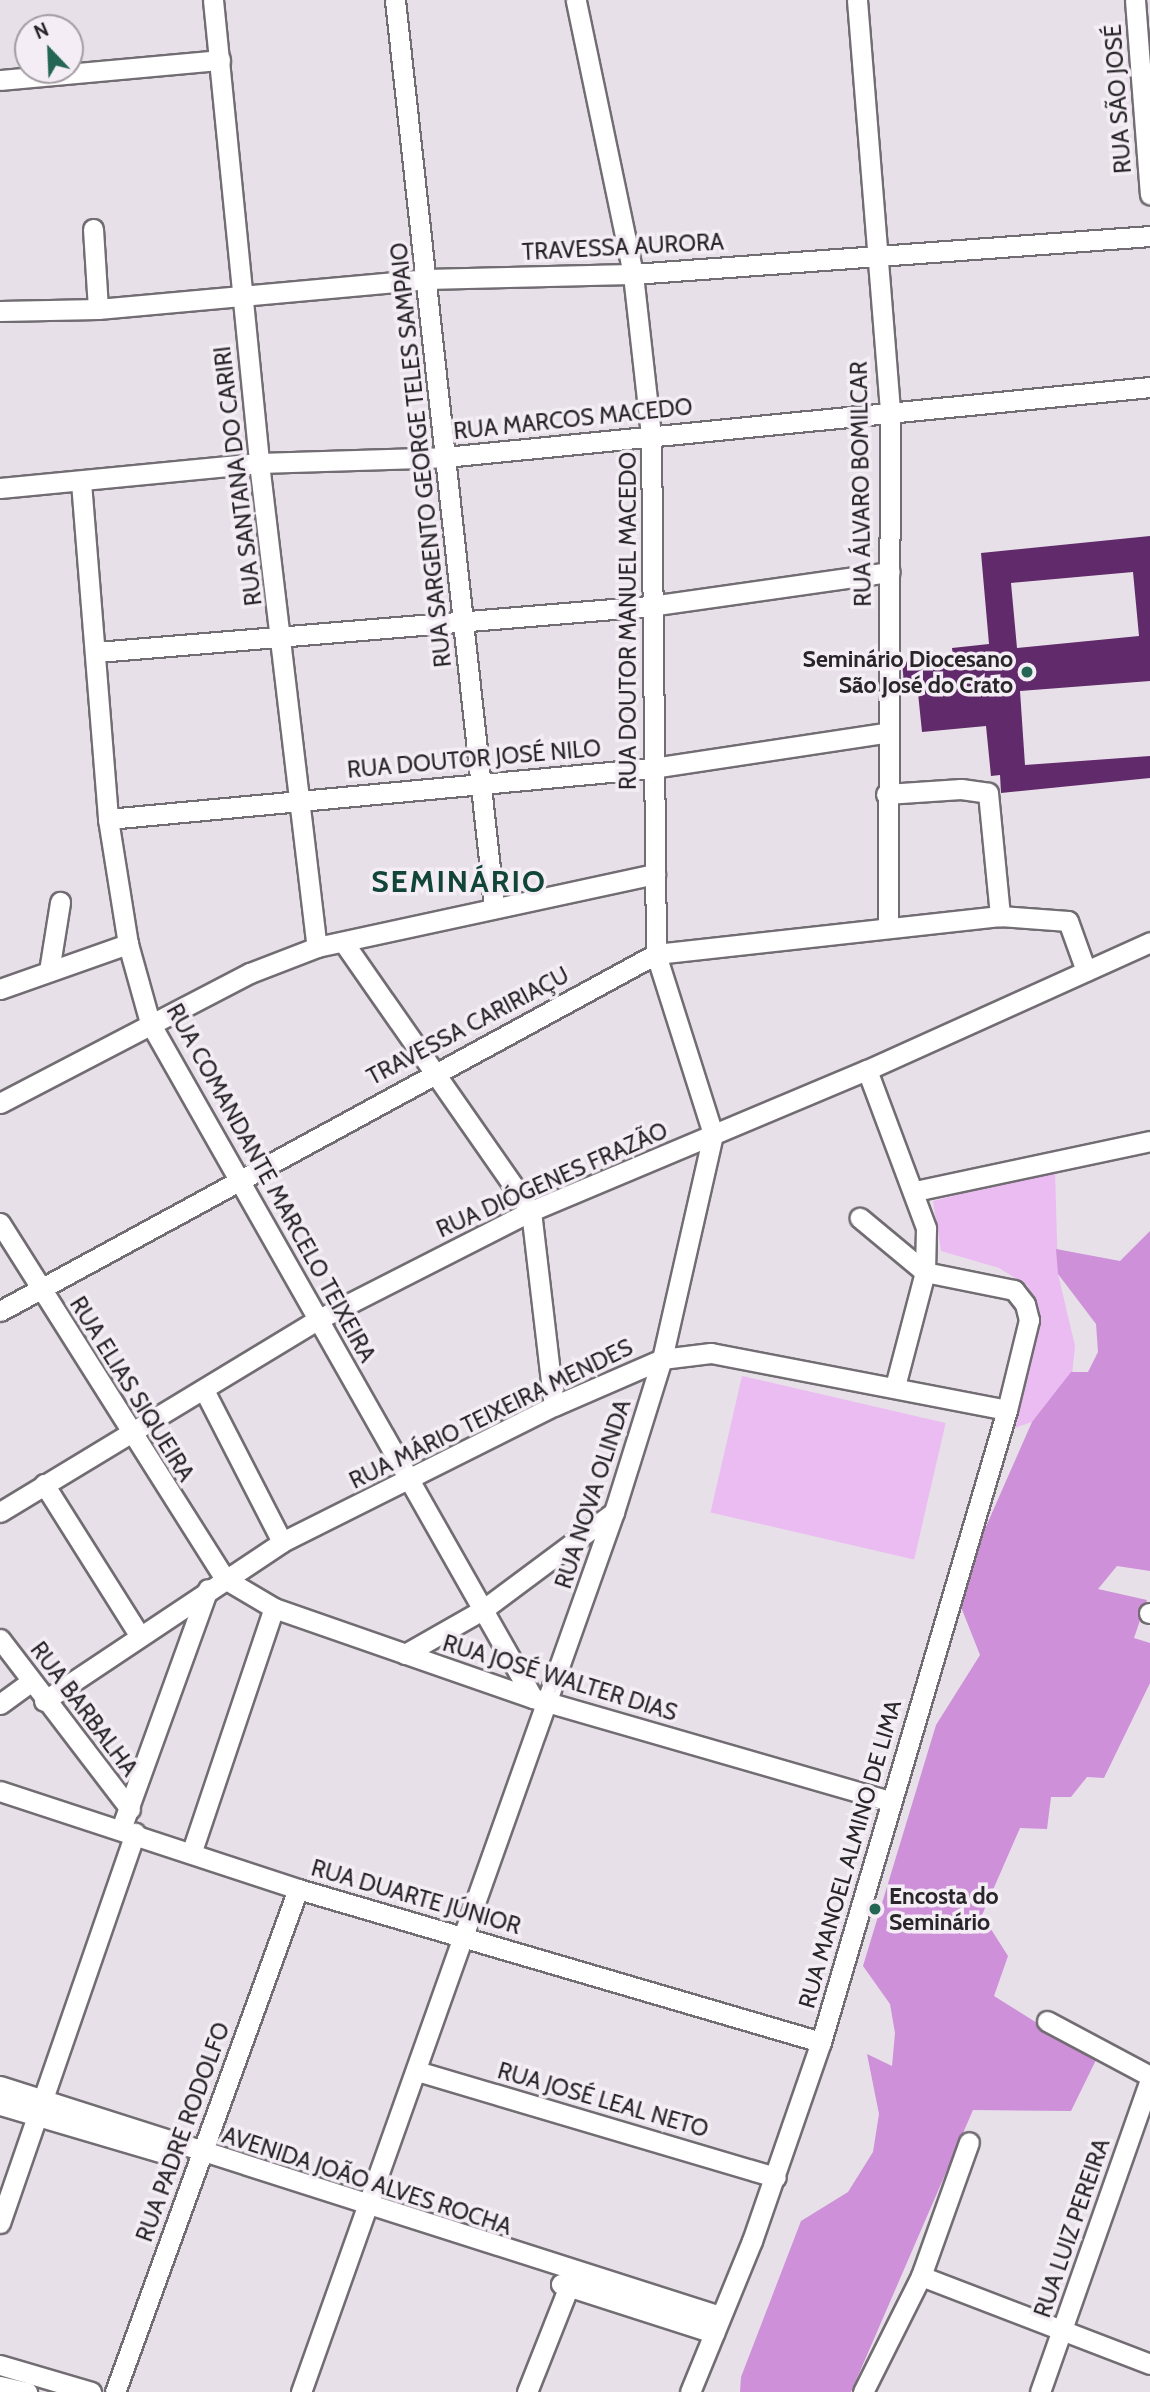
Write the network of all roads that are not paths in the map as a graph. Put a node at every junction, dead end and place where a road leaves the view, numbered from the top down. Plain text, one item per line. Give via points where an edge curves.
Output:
1 (213, 0) edge
2 (395, 0) edge
3 (576, 0) edge
4 (857, 0) edge
5 (1135, 0) edge
6 (220, 60) junction
7 (0, 80) edge
8 (1150, 194) edge
9 (93, 229) dead end
10 (1150, 236) edge
11 (874, 254) junction
12 (633, 274) junction
13 (426, 279) junction
14 (243, 296) junction
15 (98, 309) junction
16 (0, 311) edge
17 (1150, 387) edge
18 (890, 413) junction
19 (651, 435) junction
20 (445, 457) junction
21 (259, 463) junction
22 (81, 482) junction
23 (0, 488) edge
24 (890, 572) junction
25 (650, 606) junction
26 (464, 618) junction
27 (282, 637) junction
28 (97, 652) junction
29 (885, 733) junction
30 (653, 768) junction
31 (482, 783) junction
32 (886, 794) junction
33 (299, 799) junction
34 (108, 819) junction
35 (655, 874) junction
36 (60, 902) dead end
37 (494, 905) junction
38 (1000, 916) junction
39 (888, 927) junction
40 (1150, 942) edge
41 (344, 943) junction
42 (128, 944) junction
43 (317, 947) junction
44 (656, 954) junction
45 (48, 971) junction
46 (1086, 971) junction
47 (0, 989) edge
48 (150, 1023) junction
49 (436, 1069) junction
50 (867, 1070) junction
51 (0, 1103) edge
52 (713, 1134) junction
53 (1150, 1141) edge
54 (238, 1181) junction
55 (915, 1191) junction
56 (531, 1211) junction
57 (860, 1218) dead end
58 (0, 1223) edge
59 (925, 1272) junction
60 (40, 1290) junction
61 (0, 1311) edge
62 (317, 1320) junction
63 (662, 1359) junction
64 (895, 1386) junction
65 (204, 1390) junction
66 (554, 1406) junction
67 (1007, 1410) junction
68 (129, 1433) junction
69 (410, 1480) junction
70 (44, 1484) junction
71 (0, 1511) edge
72 (614, 1512) junction
73 (282, 1542) junction
74 (217, 1584) junction
75 (274, 1608) junction
76 (484, 1609) junction
77 (138, 1633) junction
78 (0, 1639) edge
79 (405, 1654) junction
80 (30, 1682) junction
81 (44, 1701) junction
82 (541, 1701) junction
83 (0, 1704) edge
84 (0, 1791) edge
85 (890, 1801) junction
86 (130, 1809) junction
87 (128, 1831) junction
88 (192, 1851) junction
89 (298, 1889) junction
90 (464, 1935) junction
91 (1047, 2021) dead end
92 (821, 2042) junction
93 (417, 2071) junction
94 (1150, 2078) edge
95 (0, 2086) edge
96 (0, 2105) edge
97 (41, 2108) junction
98 (970, 2142) dead end
99 (200, 2158) junction
100 (776, 2177) junction
101 (365, 2211) junction
102 (0, 2224) edge
103 (921, 2276) junction
104 (572, 2280) junction
105 (717, 2325) junction
106 (1062, 2334) junction
107 (1150, 2364) edge
108 (1, 2367) edge
109 (0, 2386) edge
110 (27, 2392) edge
111 (91, 2392) edge
112 (115, 2392) edge
113 (301, 2392) edge
114 (527, 2392) edge
115 (691, 2392) edge
116 (863, 2392) edge
117 (1040, 2392) edge

1 - 6 street, RUA SANTANA DO CARIRI
2 - 13 street, RUA SARGENTO GEORGE TELES SAMPAIO
3 - 12 street, RUA DOUTOR MANUEL MACEDO
4 - 11 street, RUA ÁLVARO BOMILCAR
5 - 8 street, RUA SÃO JOSÉ
6 - 7 street
6 - 14 street, RUA SANTANA DO CARIRI
9 - 15 street
10 - 11 street, TRAVESSA AURORA
11 - 12 street, TRAVESSA AURORA
11 - 18 street, RUA ÁLVARO BOMILCAR
12 - 13 street, TRAVESSA AURORA
12 - 19 street, RUA DOUTOR MANUEL MACEDO
13 - 14 street, TRAVESSA AURORA
13 - 20 street, RUA SARGENTO GEORGE TELES SAMPAIO
14 - 15 street, TRAVESSA AURORA
14 - 21 street, RUA SANTANA DO CARIRI
15 - 16 street, TRAVESSA AURORA
17 - 18 street, RUA MARCOS MACEDO
18 - 19 street, RUA MARCOS MACEDO
18 - 24 street, RUA ÁLVARO BOMILCAR
19 - 20 street, RUA MARCOS MACEDO
19 - 25 street, RUA DOUTOR MANUEL MACEDO
20 - 21 street, RUA MARCOS MACEDO
20 - 26 street, RUA SARGENTO GEORGE TELES SAMPAIO
21 - 22 street, RUA MARCOS MACEDO
21 - 27 street, RUA SANTANA DO CARIRI
22 - 23 street, RUA MARCOS MACEDO
22 - 28 street, RUA COMANDANTE MARCELO TEIXEIRA
24 - 25 street
24 - 29 street, RUA ÁLVARO BOMILCAR
25 - 26 street
25 - 30 street, RUA DOUTOR MANUEL MACEDO
26 - 27 street
26 - 31 street, RUA SARGENTO GEORGE TELES SAMPAIO
27 - 28 street
27 - 33 street, RUA SANTANA DO CARIRI
28 - 34 street, RUA COMANDANTE MARCELO TEIXEIRA
29 - 30 street, RUA DOUTOR JOSÉ NILO
29 - 32 street, RUA ÁLVARO BOMILCAR
30 - 31 street, RUA DOUTOR JOSÉ NILO
30 - 35 street, RUA DOUTOR MANUEL MACEDO
31 - 33 street, RUA DOUTOR JOSÉ NILO
31 - 37 street, RUA SARGENTO GEORGE TELES SAMPAIO
32 - 38 street via 978,789 988,793
32 - 39 street, RUA ÁLVARO BOMILCAR
33 - 34 street, RUA DOUTOR JOSÉ NILO
33 - 43 street, RUA SANTANA DO CARIRI
34 - 42 street, RUA COMANDANTE MARCELO TEIXEIRA
35 - 37 street
35 - 44 street, RUA DOUTOR MANUEL MACEDO
36 - 45 street
37 - 41 street
38 - 39 street, TRAVESSA CARIRIAÇU
38 - 46 street, TRAVESSA CARIRIAÇU via 1065,919
39 - 44 street, TRAVESSA CARIRIAÇU
40 - 46 street, RUA DIÓGENES FRAZÃO
41 - 43 street
41 - 49 street
42 - 45 street
42 - 48 street, RUA COMANDANTE MARCELO TEIXEIRA
43 - 48 street via 250,973
44 - 49 street, TRAVESSA CARIRIAÇU
44 - 52 street, RUA DOUTOR MANUEL MACEDO
45 - 47 street
46 - 50 street, RUA DIÓGENES FRAZÃO
48 - 51 street
48 - 54 street, RUA COMANDANTE MARCELO TEIXEIRA
49 - 54 street, TRAVESSA CARIRIAÇU
49 - 56 street
50 - 52 street, RUA DIÓGENES FRAZÃO
50 - 55 street
52 - 56 street, RUA DIÓGENES FRAZÃO
52 - 63 street, RUA NOVA OLINDA
53 - 55 street
54 - 60 street, TRAVESSA CARIRIAÇU
54 - 62 street, RUA COMANDANTE MARCELO TEIXEIRA
55 - 59 street via 926,1228
56 - 62 street, RUA DIÓGENES FRAZÃO
56 - 66 street
57 - 59 street
58 - 60 street, RUA ELIAS SIQUEIRA
59 - 64 street
59 - 67 street, RUA MANOEL ALMINO DE LIMA via 1014,1290 1026,1304 1029,1320
60 - 61 street, TRAVESSA CARIRIAÇU
60 - 68 street, RUA ELIAS SIQUEIRA
62 - 65 street, RUA DIÓGENES FRAZÃO
62 - 69 street, RUA COMANDANTE MARCELO TEIXEIRA
63 - 64 street, RUA MÁRIO TEIXEIRA MENDES via 711,1353
63 - 66 street, RUA MÁRIO TEIXEIRA MENDES
63 - 72 street, RUA NOVA OLINDA
64 - 67 street, RUA MÁRIO TEIXEIRA MENDES
65 - 68 street, RUA DIÓGENES FRAZÃO
65 - 73 street
66 - 69 street, RUA MÁRIO TEIXEIRA MENDES
67 - 85 street, RUA MANOEL ALMINO DE LIMA
68 - 70 street, RUA DIÓGENES FRAZÃO
68 - 74 street, RUA ELIAS SIQUEIRA
69 - 73 street, RUA MÁRIO TEIXEIRA MENDES
69 - 76 street, RUA COMANDANTE MARCELO TEIXEIRA
70 - 71 street, RUA DIÓGENES FRAZÃO
70 - 77 street
72 - 76 street
72 - 82 street, RUA NOVA OLINDA
73 - 74 street, RUA MÁRIO TEIXEIRA MENDES
74 - 75 street, RUA JOSÉ WALTER DIAS
74 - 77 street, RUA MÁRIO TEIXEIRA MENDES
74 - 86 street
75 - 79 street, RUA JOSÉ WALTER DIAS
75 - 88 street
76 - 79 street
76 - 82 street, RUA COMANDANTE MARCELO TEIXEIRA
77 - 81 street, RUA MÁRIO TEIXEIRA MENDES
78 - 80 street, RUA BARBALHA
79 - 82 street, RUA JOSÉ WALTER DIAS
80 - 81 street, RUA BARBALHA
80 - 83 street
81 - 86 street, RUA BARBALHA
82 - 85 street, RUA JOSÉ WALTER DIAS
82 - 90 street, RUA NOVA OLINDA
84 - 87 street, RUA DUARTE JÚNIOR
85 - 92 street, RUA MANOEL ALMINO DE LIMA
86 - 87 street
87 - 88 street, RUA DUARTE JÚNIOR
87 - 97 street
88 - 89 street, RUA DUARTE JÚNIOR
89 - 90 street, RUA DUARTE JÚNIOR
89 - 99 street, RUA PADRE RODOLFO
90 - 92 street, RUA DUARTE JÚNIOR
90 - 93 street, RUA NOVA OLINDA
91 - 94 street
92 - 100 street, RUA MANOEL ALMINO DE LIMA
93 - 100 street, RUA JOSÉ LEAL NETO
93 - 101 street, RUA NOVA OLINDA
94 - 106 street, RUA LUIZ PEREIRA
95 - 97 street, AVENIDA JOÃO ALVES ROCHA
96 - 97 street, AVENIDA JOÃO ALVES ROCHA
97 - 99 street, AVENIDA JOÃO ALVES ROCHA
97 - 102 street
98 - 103 street
99 - 101 street, AVENIDA JOÃO ALVES ROCHA
99 - 112 street, RUA PADRE RODOLFO
100 - 105 street, RUA MANOEL ALMINO DE LIMA
101 - 104 street, AVENIDA JOÃO ALVES ROCHA
101 - 113 street, RUA NOVA OLINDA
103 - 106 street
103 - 116 street
104 - 105 street, AVENIDA JOÃO ALVES ROCHA
104 - 114 street
105 - 115 street, RUA MANOEL ALMINO DE LIMA
106 - 107 street
106 - 117 street, RUA LUIZ PEREIRA
108 - 111 street
109 - 110 street

